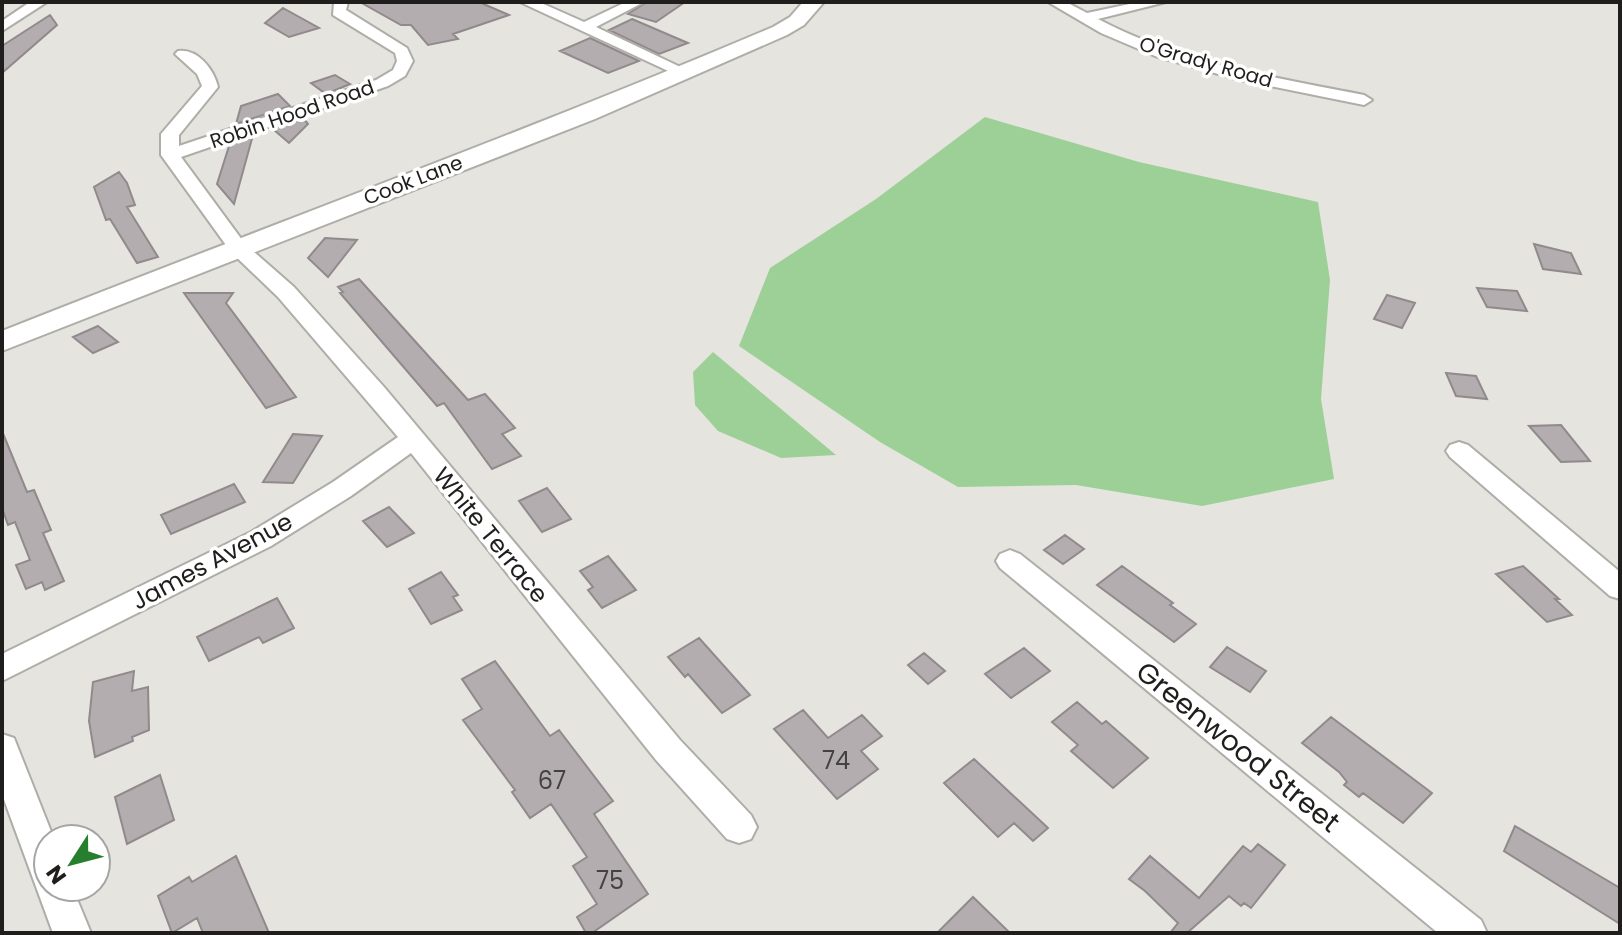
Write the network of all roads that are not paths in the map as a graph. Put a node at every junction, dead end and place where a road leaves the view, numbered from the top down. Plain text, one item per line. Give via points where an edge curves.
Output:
1 (341, 2) edge
2 (527, 2) edge
3 (637, 2) edge
4 (814, 2) edge
5 (1055, 2) edge
6 (1159, 2) edge
7 (35, 4) edge
8 (6, 6) dead end
9 (1085, 18) junction
10 (2, 27) edge
11 (585, 27) junction
12 (183, 54) dead end
13 (685, 73) junction
14 (1364, 100) dead end
15 (170, 155) junction
16 (238, 248) junction
17 (2, 342) edge
18 (413, 439) junction
19 (1459, 451) dead end
20 (1010, 561) dead end
21 (1620, 588) edge
22 (2, 668) edge
23 (2, 748) edge
24 (739, 827) dead end
25 (32, 828) edge
26 (60, 903) edge
27 (72, 933) edge
28 (1468, 933) edge

1 - 15 street, Robin Hood Road via 338,12 402,51 405,61 399,73 335,101
2 - 11 street
3 - 11 street
4 - 13 street, Cook Lane via 788,26
5 - 9 street, O'Grady Road
6 - 9 street
7 - 8 street
7 - 10 street
9 - 14 street, O'Grady Road via 1183,61
11 - 13 street
12 - 15 street via 200,66 210,87 170,134
13 - 16 street, Cook Lane
15 - 16 street, White Terrace
16 - 17 street, Cook Lane
16 - 18 street, White Terrace via 286,292
18 - 22 street, James Avenue via 261,539
18 - 24 street, White Terrace via 668,750
19 - 21 street
20 - 28 street, Greenwood Street
23 - 25 street
26 - 27 street

